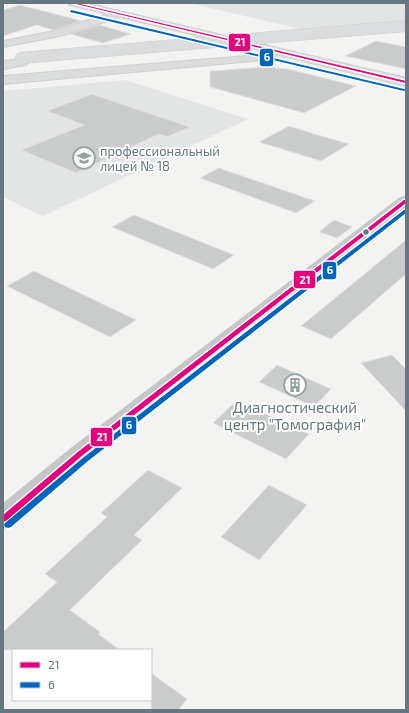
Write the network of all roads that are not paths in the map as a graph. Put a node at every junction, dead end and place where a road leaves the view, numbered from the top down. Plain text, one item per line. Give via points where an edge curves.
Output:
1 (73, 3) edge
2 (120, 14) junction
3 (406, 26) edge
4 (406, 31) edge
5 (3, 44) edge
6 (242, 44) junction
7 (283, 54) junction
8 (3, 60) edge
9 (21, 60) junction
10 (222, 62) junction
11 (3, 65) edge
12 (3, 80) edge
13 (406, 82) edge
14 (406, 201) edge
15 (3, 519) edge

1 - 2 main road
2 - 5 main road via 56,34
2 - 6 main road
3 - 9 main road, bridge
4 - 9 main road
6 - 7 main road
6 - 10 main road via 243,55
7 - 10 main road
7 - 13 main road
8 - 9 main road
9 - 11 main road
10 - 12 main road
14 - 15 street via 81,453

